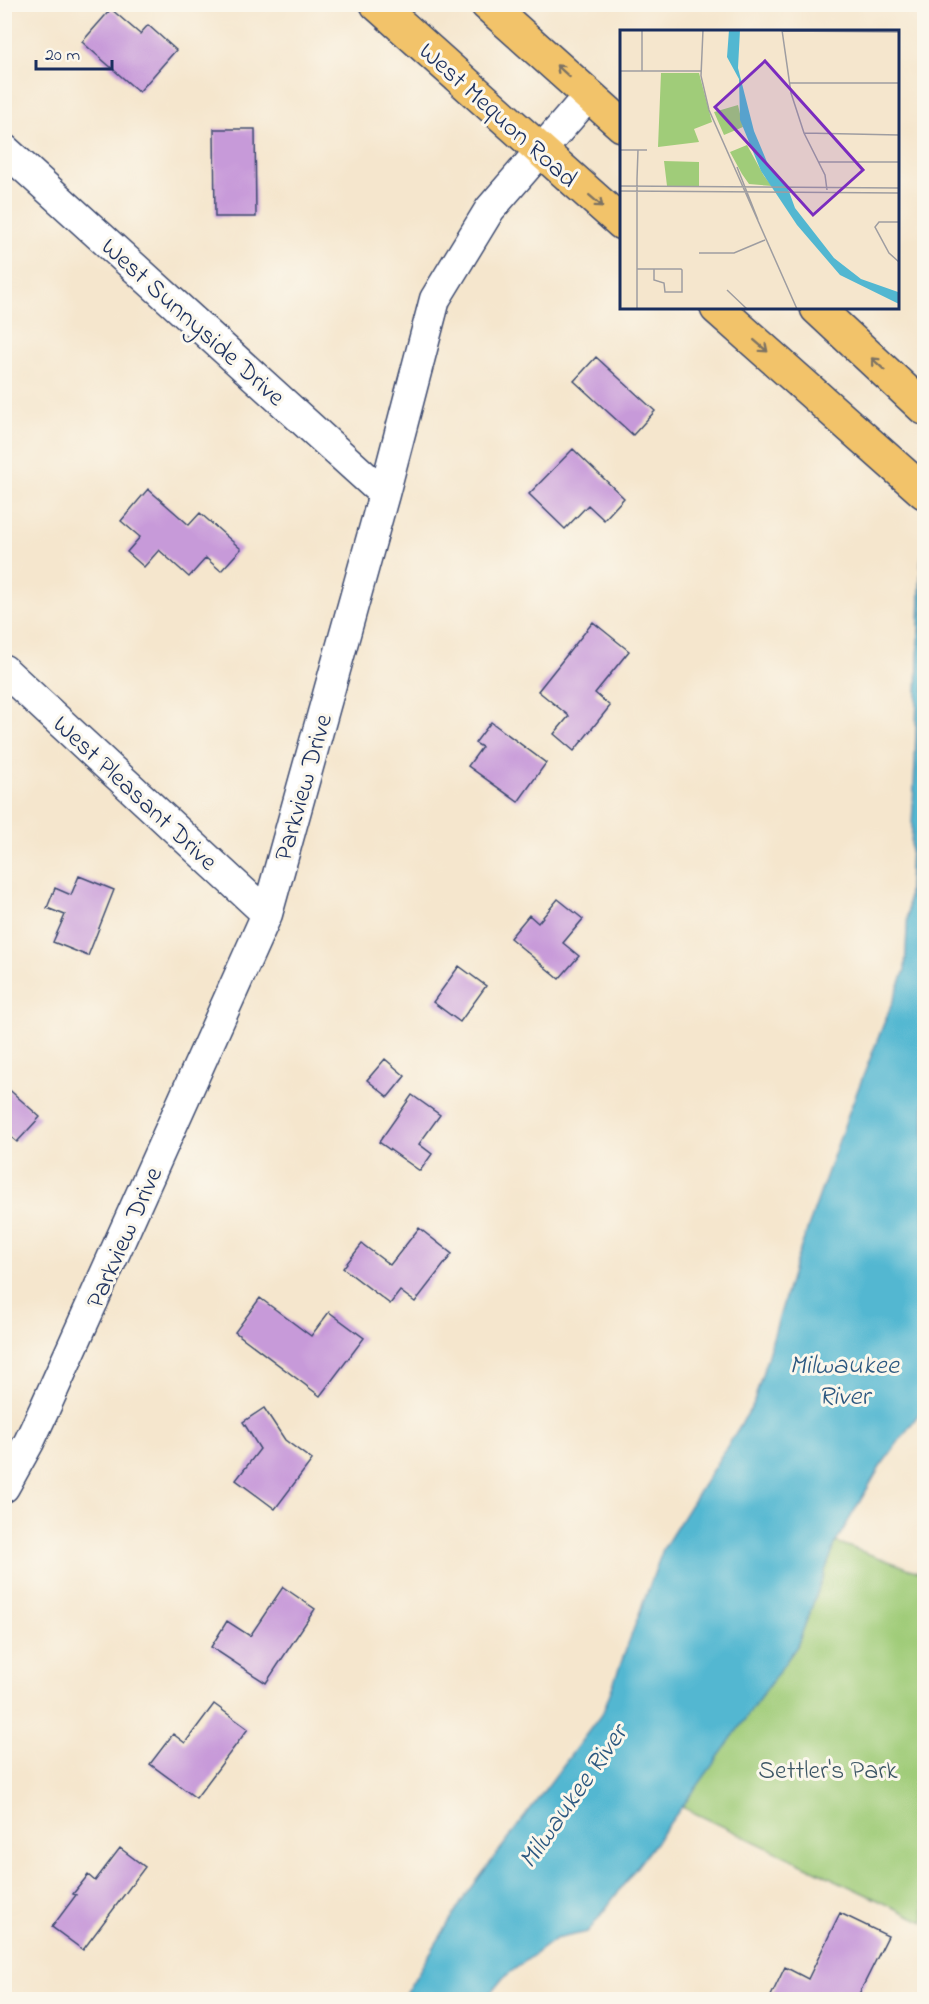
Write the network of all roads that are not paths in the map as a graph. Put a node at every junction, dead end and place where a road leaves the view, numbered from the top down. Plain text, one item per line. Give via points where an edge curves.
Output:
1 (377, 4) edge
2 (487, 4) edge
3 (590, 95) junction
4 (620, 124) edge
5 (4, 149) edge
6 (540, 150) junction
7 (620, 222) edge
8 (718, 309) edge
9 (818, 309) edge
10 (922, 406) edge
11 (924, 492) edge
12 (384, 494) junction
13 (4, 670) edge
14 (267, 914) junction
15 (4, 1487) edge

1 - 6 main road, West Mequon Road
3 -> 2 main road
3 - 4 main road
3 - 6 street, Parkview Drive
5 - 12 street, West Sunnyside Drive
6 -> 7 main road, West Mequon Road
6 - 12 street, Parkview Drive via 490,209 435,299
8 -> 11 main road
10 -> 9 main road
12 - 14 street, Parkview Drive
13 - 14 street, West Pleasant Drive
14 - 15 street, Parkview Drive via 44,1410

